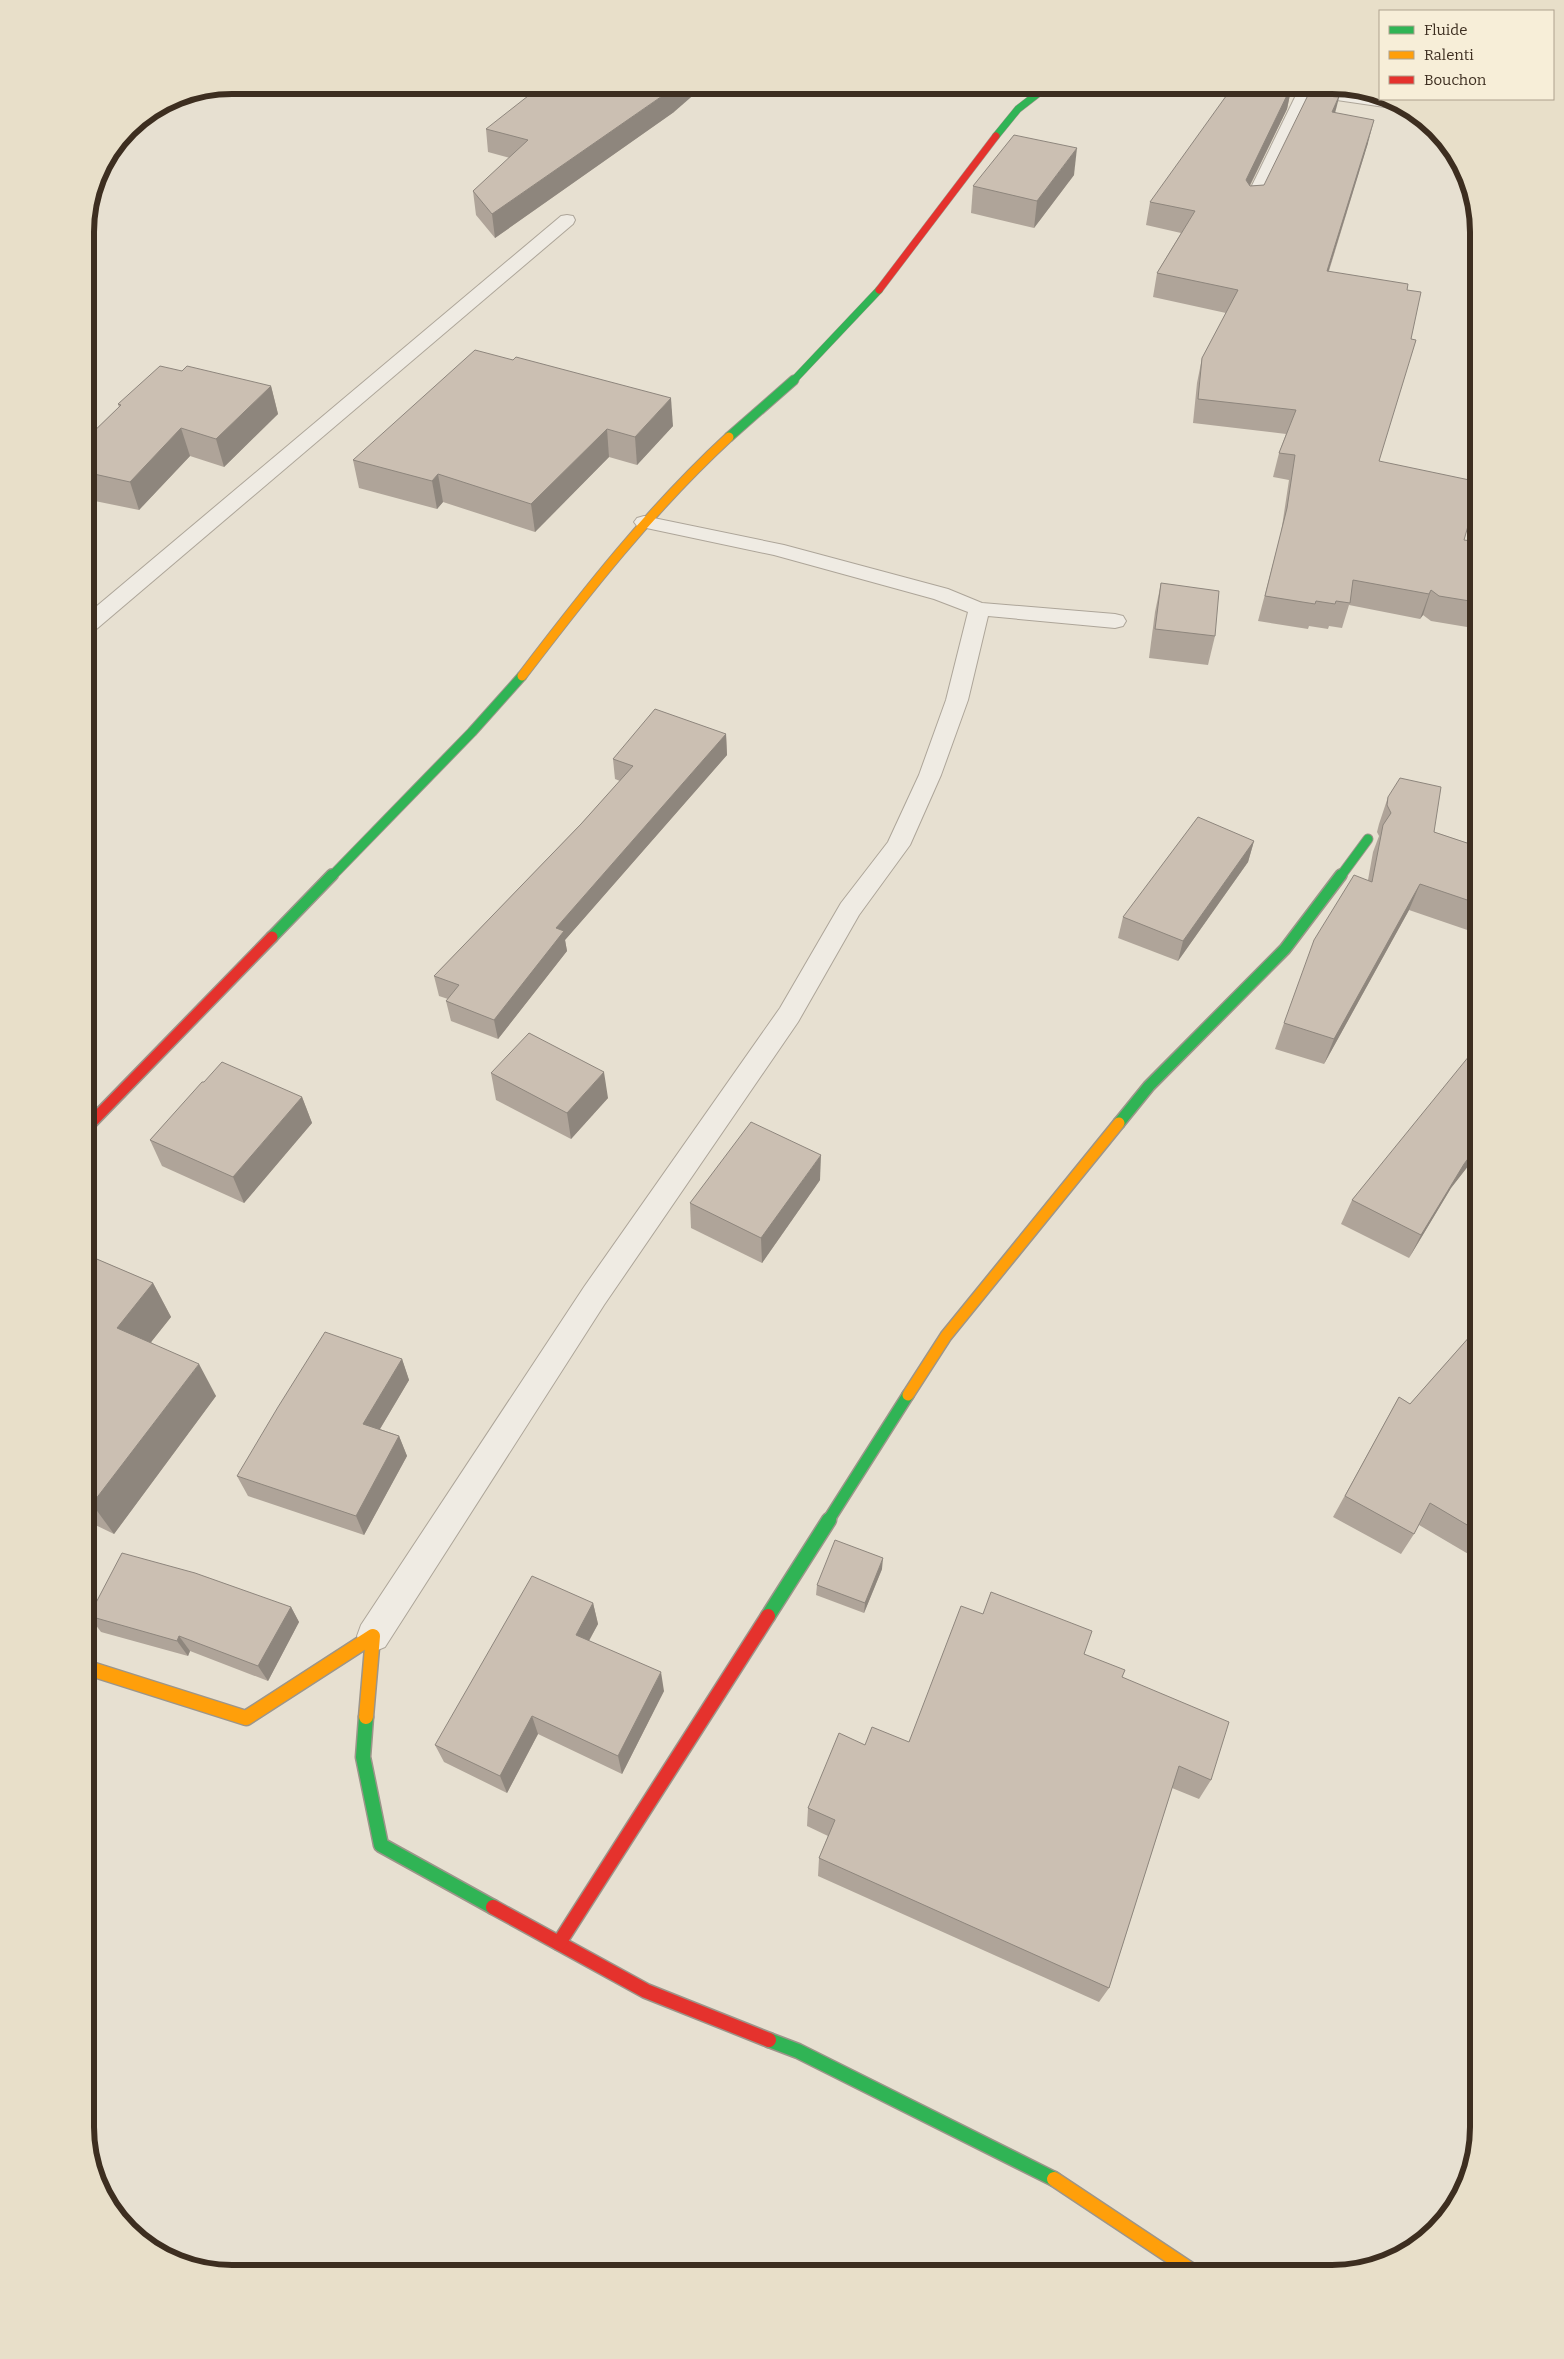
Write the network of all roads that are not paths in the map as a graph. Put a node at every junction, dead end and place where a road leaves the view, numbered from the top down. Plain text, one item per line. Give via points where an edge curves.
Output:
1 (1037, 94) edge
2 (1305, 94) edge
3 (1320, 94) edge
4 (1382, 103) edge
5 (1251, 204) edge
6 (567, 220) dead end
7 (644, 522) junction
8 (979, 609) junction
9 (94, 620) edge
10 (1115, 621) dead end
11 (1368, 840) dead end
12 (94, 1119) edge
13 (373, 1636) junction
14 (94, 1670) edge
15 (558, 1943) junction
16 (1183, 2265) edge

1 - 7 street via 1018,109 971,167 882,287 793,381 712,451
2 - 5 street
3 - 4 street
6 - 9 street
7 - 8 street via 777,549 941,594
7 - 12 street via 613,557 508,694
8 - 10 street
8 - 13 street via 957,700 930,775 898,845 850,909 789,1015 594,1296
11 - 15 street via 1285,949 1149,1086 946,1336
13 - 14 street via 246,1718
13 - 15 street via 362,1757 382,1845
15 - 16 street via 646,1990 798,2051 1044,2173

